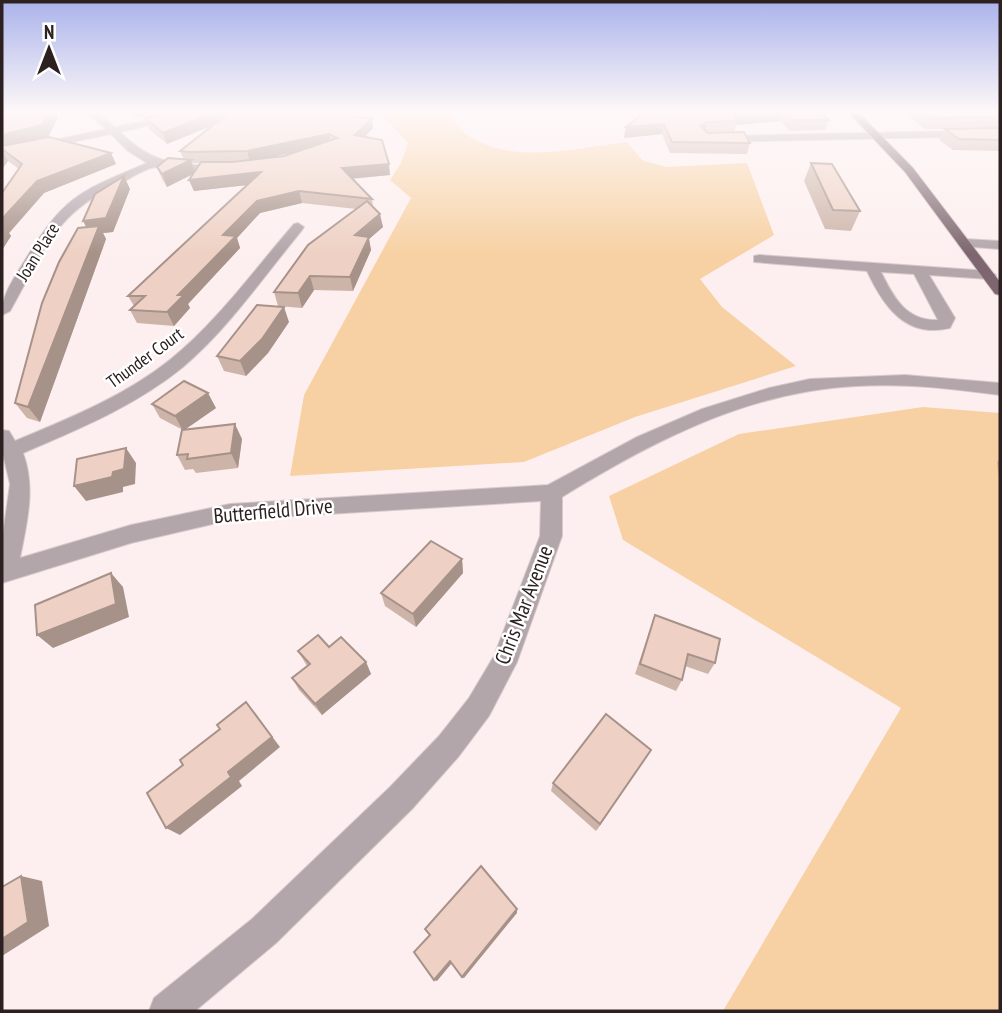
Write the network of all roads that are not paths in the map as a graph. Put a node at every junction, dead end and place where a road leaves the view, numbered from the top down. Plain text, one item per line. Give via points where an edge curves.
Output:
1 (149, 159) edge
2 (899, 159) edge
3 (156, 163) junction
4 (238, 167) edge
5 (298, 227) dead end
6 (965, 243) junction
7 (1000, 245) edge
8 (759, 259) dead end
9 (872, 267) junction
10 (919, 270) junction
11 (989, 275) junction
12 (1000, 291) edge
13 (2, 311) edge
14 (1000, 389) edge
15 (8, 443) edge
16 (552, 492) junction
17 (4, 573) edge
18 (167, 1011) edge

1 - 3 street
2 - 6 main road
3 - 4 street
3 - 13 street, Joan Place via 108,183 70,206 53,225
5 - 15 street, Thunder Court via 206,336 177,363 96,415
6 - 7 street
6 - 11 main road
8 - 9 street
9 - 10 street
9 - 10 street via 891,306 907,319 923,327 944,325 947,318
10 - 11 street
11 - 12 main road
14 - 16 street via 903,380 782,391 647,438
15 - 17 street via 21,485
16 - 17 street, Butterfield Drive via 230,512 131,534
16 - 18 street, Chris Mar Avenue via 551,536 536,581 504,662 471,717 401,797 264,931

